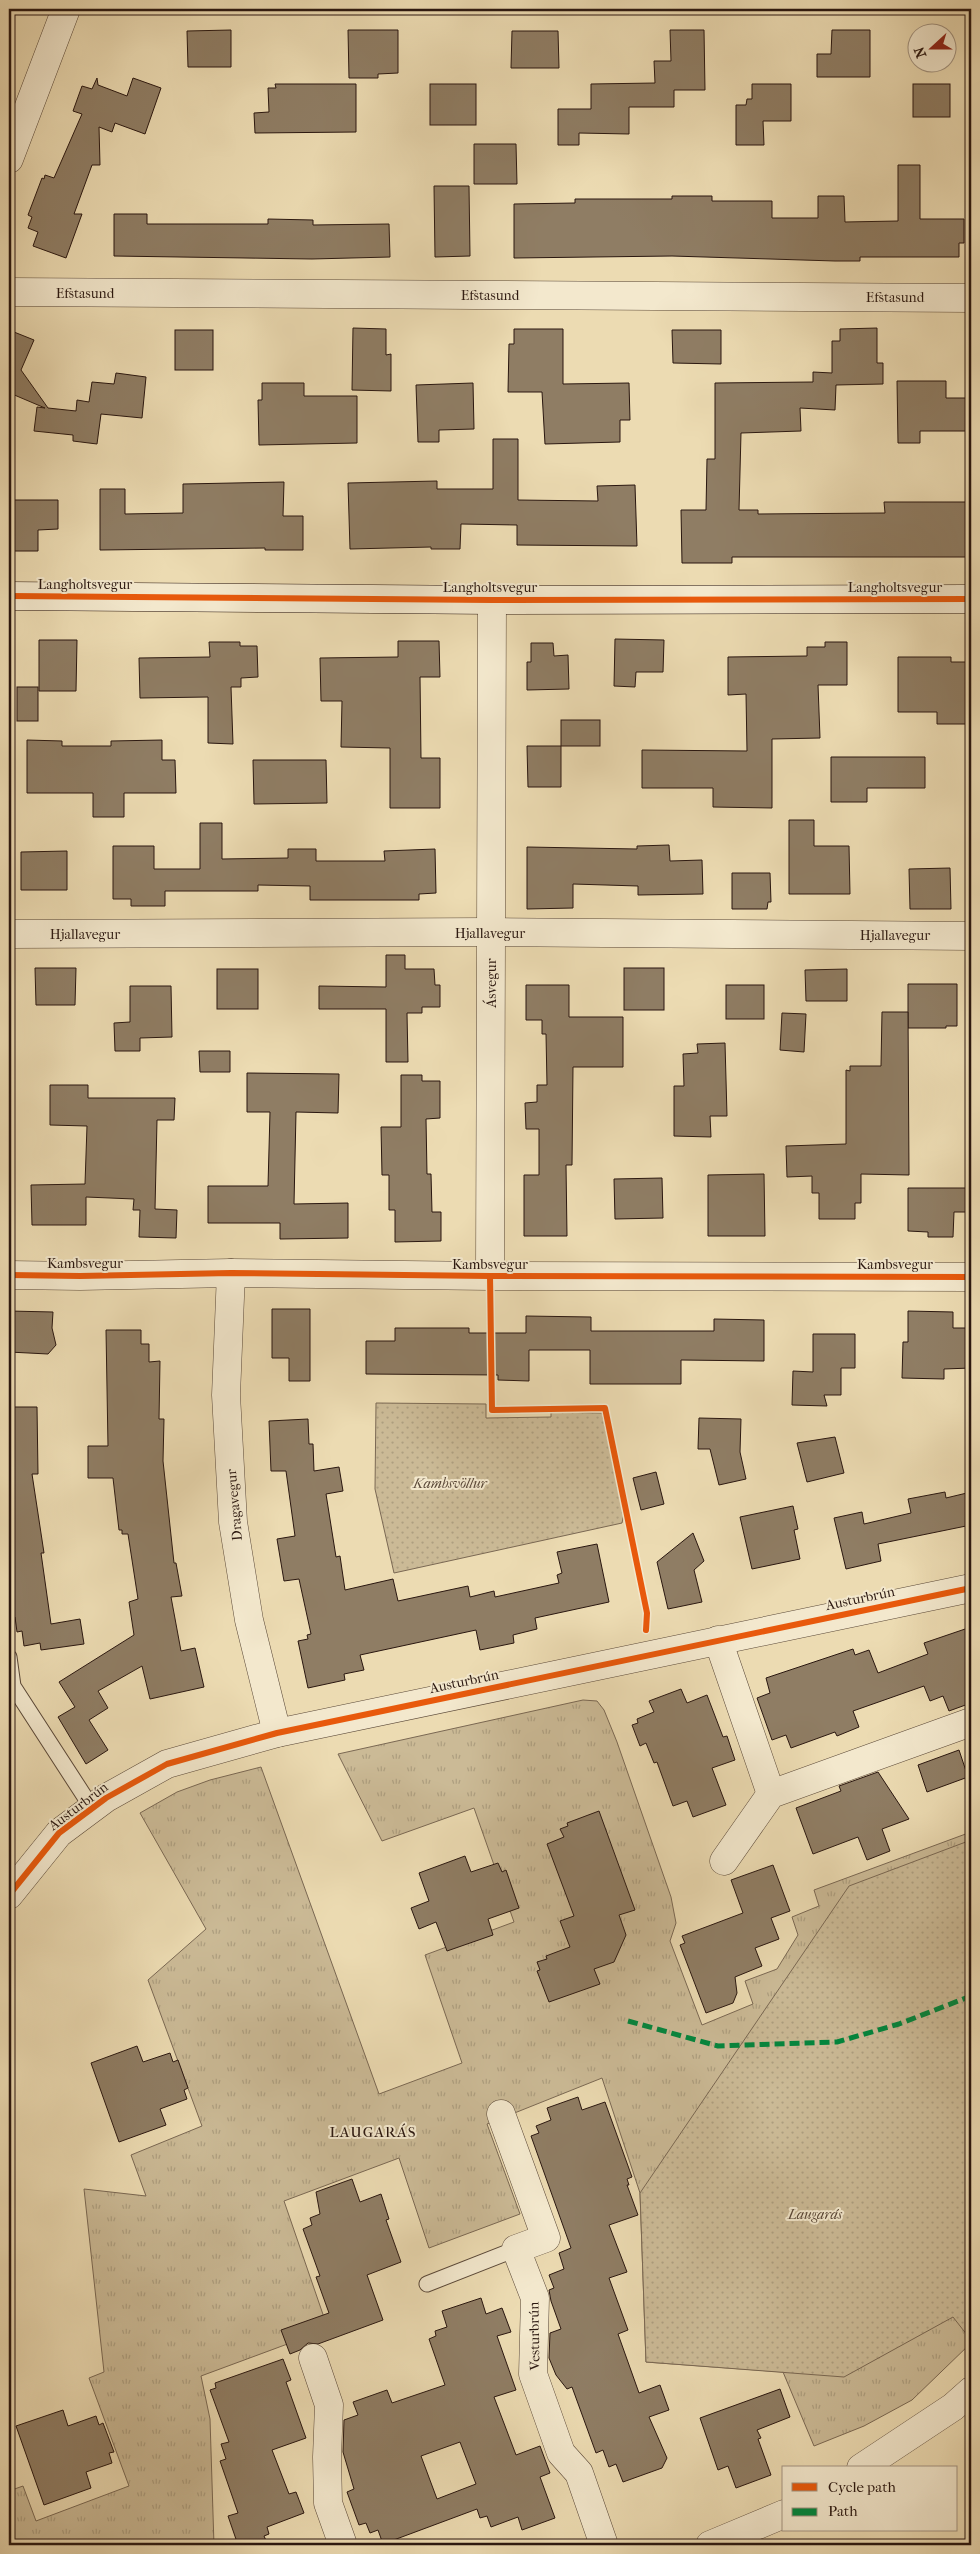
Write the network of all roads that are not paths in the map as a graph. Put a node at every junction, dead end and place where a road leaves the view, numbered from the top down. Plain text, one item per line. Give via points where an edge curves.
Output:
1 (66, 9) edge
2 (9, 159) edge
3 (9, 292) edge
4 (971, 298) edge
5 (9, 596) edge
6 (971, 599) edge
7 (492, 600) junction
8 (491, 932) junction
9 (9, 934) edge
10 (971, 936) edge
11 (231, 1273) junction
12 (9, 1275) edge
13 (490, 1276) junction
14 (971, 1277) edge
15 (971, 1588) edge
16 (718, 1640) junction
17 (9, 1657) edge
18 (971, 1722) edge
19 (277, 1733) junction
20 (772, 1794) junction
21 (92, 1808) junction
22 (724, 1861) dead end
23 (9, 1895) edge
24 (501, 2114) dead end
25 (516, 2249) junction
26 (427, 2284) dead end
27 (313, 2358) dead end
28 (971, 2391) edge
29 (865, 2466) edge
30 (782, 2515) edge
31 (344, 2545) edge
32 (604, 2545) edge
33 (710, 2545) edge

1 - 2 street
3 - 4 street, Efstasund
5 - 7 street, Langholtsvegur
6 - 7 street, Langholtsvegur
7 - 8 street, Ásvegur
8 - 9 street, Hjallavegur
8 - 10 street, Hjallavegur
8 - 13 street, Ásvegur
11 - 12 street, Kambsvegur
11 - 13 street, Kambsvegur
11 - 19 street, Dragavegur via 226,1395 233,1522 249,1620
13 - 14 street, Kambsvegur
15 - 16 street, Austurbrún
16 - 19 street, Austurbrún
16 - 20 street
17 - 21 lane via 13,1686
18 - 20 street
19 - 21 street, Austurbrún via 167,1764
20 - 22 street
21 - 23 street, Austurbrún via 59,1833
24 - 25 street via 546,2238
25 - 26 lane
25 - 32 street, Vesturbrún via 534,2298 533,2374 561,2452 579,2473
27 - 31 street via 329,2406 328,2503
28 - 29 street via 953,2407
30 - 33 street

